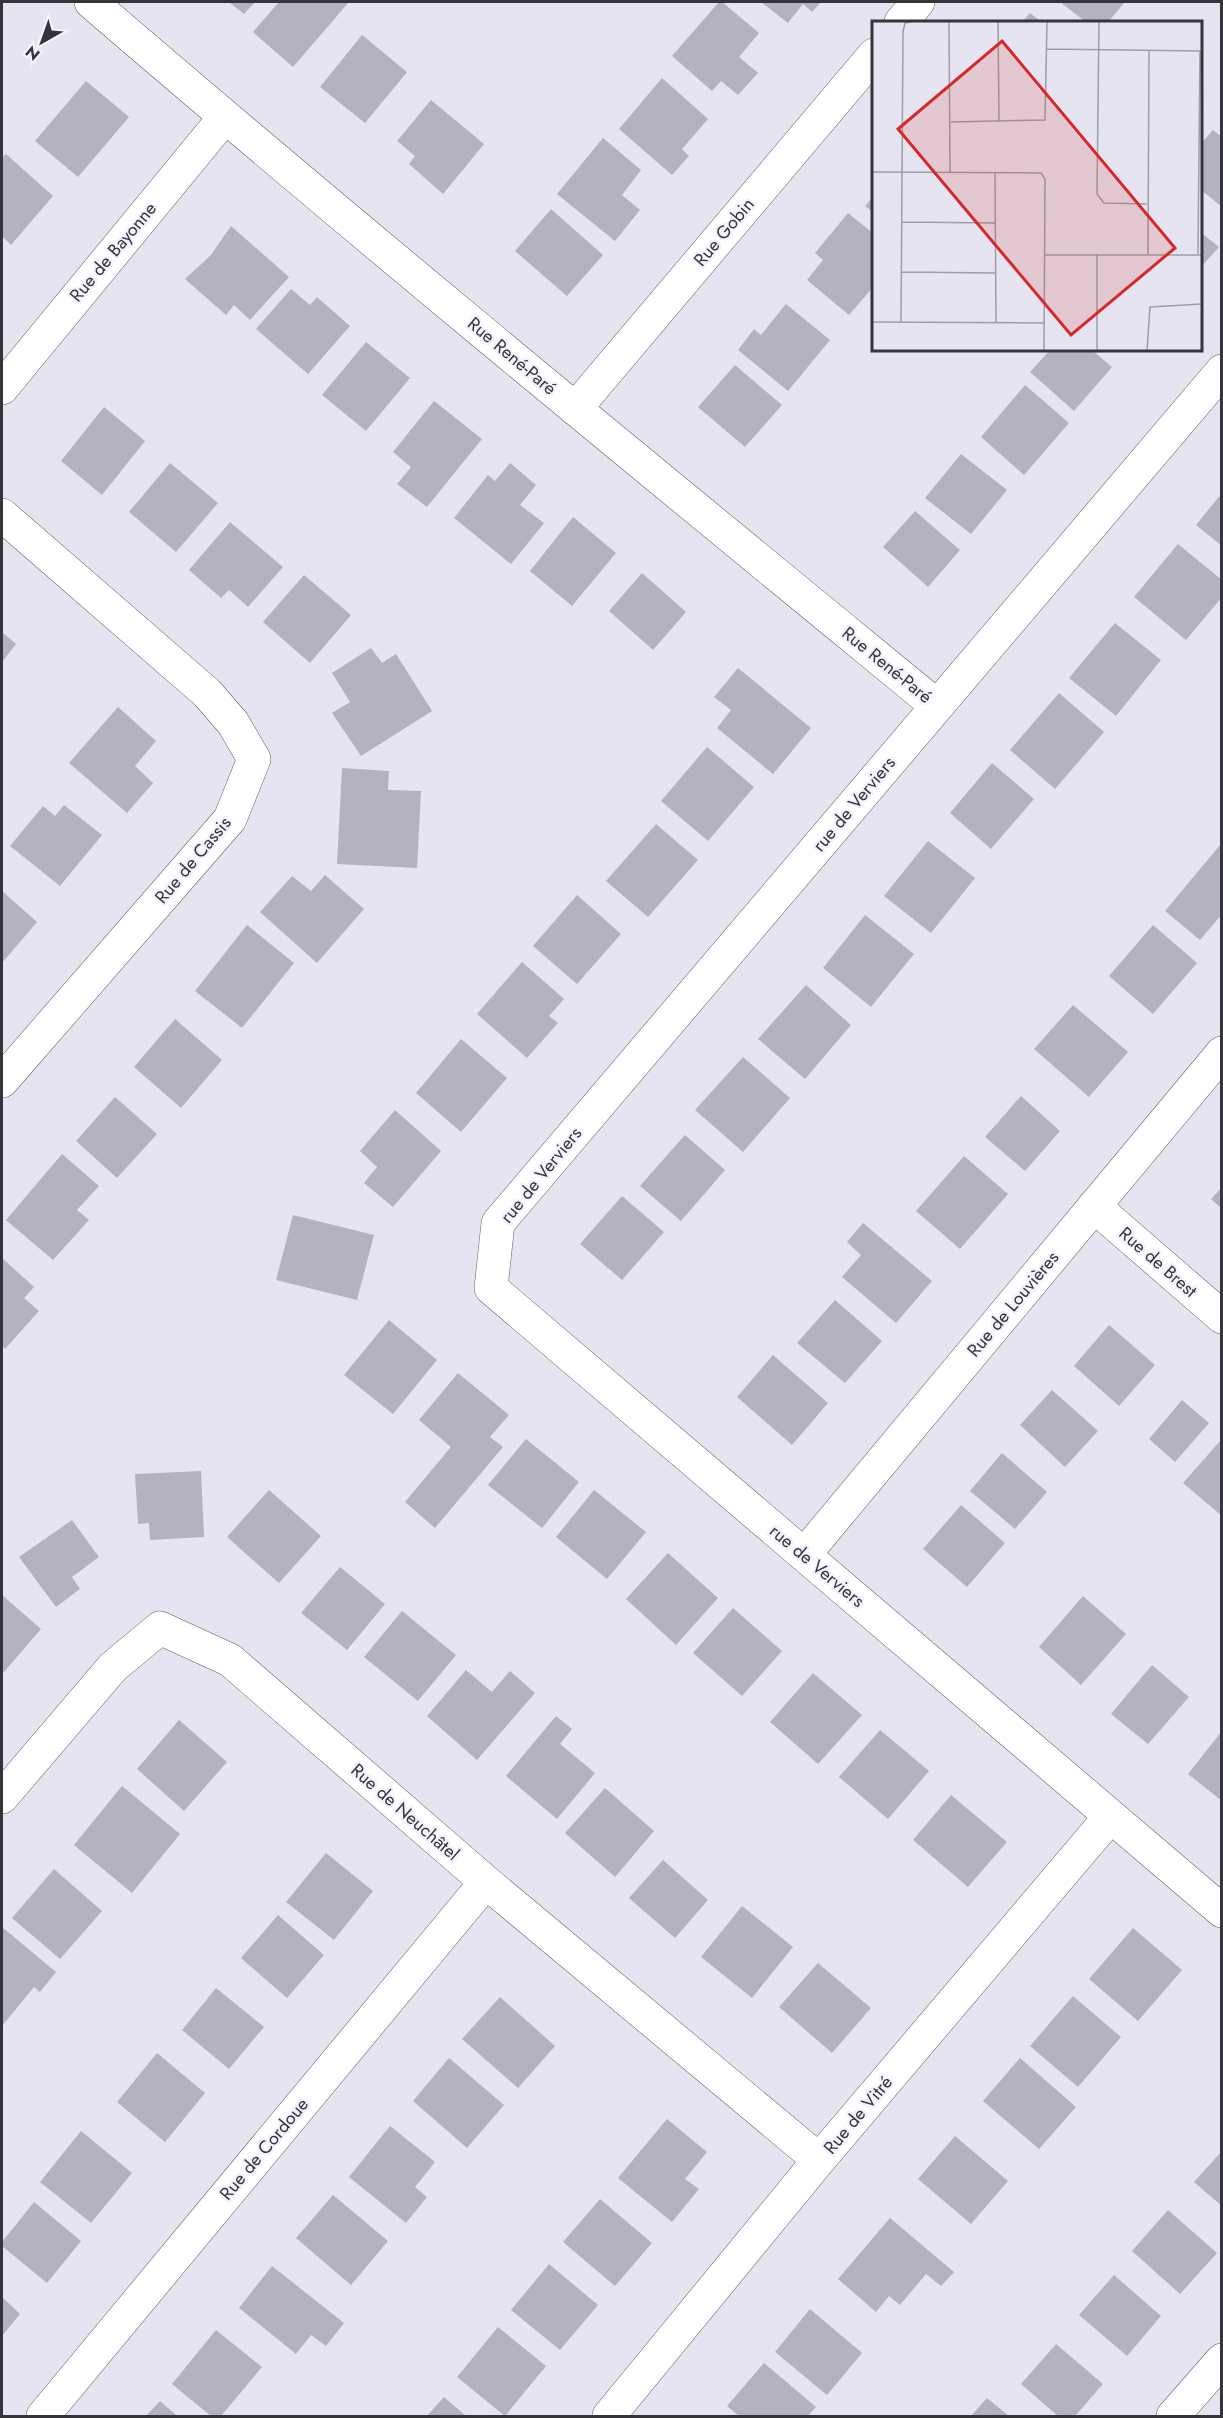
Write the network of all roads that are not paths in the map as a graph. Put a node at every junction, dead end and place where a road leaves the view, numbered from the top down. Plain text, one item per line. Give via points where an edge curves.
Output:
1 (91, 2) edge
2 (918, 2) edge
3 (901, 21) edge
4 (872, 56) edge
5 (225, 117) junction
6 (1221, 371) edge
7 (2, 388) edge
8 (575, 409) junction
9 (2, 515) edge
10 (937, 706) junction
11 (1221, 1053) edge
12 (2, 1081) edge
13 (1094, 1206) junction
14 (1221, 1317) edge
15 (804, 1555) junction
16 (2, 1797) edge
17 (1110, 1817) junction
18 (486, 1882) junction
19 (1221, 1911) edge
20 (819, 2160) junction
21 (1221, 2360) edge
22 (43, 2416) edge
23 (609, 2416) edge
24 (1173, 2416) edge

1 - 5 street, Rue René-Paré
2 - 3 street
4 - 8 street, Rue Gobin
5 - 7 street, Rue de Bayonne
5 - 8 street, Rue René-Paré
6 - 10 street, rue de Verviers
8 - 10 street, Rue René-Paré
9 - 12 street, Rue de Cassis via 207,693 233,723 254,759 230,819
10 - 15 street, rue de Verviers via 498,1223 491,1288
11 - 13 street, Rue de Louvières
13 - 14 street, Rue de Brest
13 - 15 street, Rue de Louvières
15 - 17 street, rue de Verviers
16 - 18 street, Rue de Neuchâtel via 113,1667 160,1628 230,1660
17 - 19 street, rue de Verviers
17 - 20 street, Rue de Vitré
18 - 20 street, Rue de Neuchâtel
18 - 22 street, Rue de Cordoue
20 - 23 street, Rue de Vitré
21 - 24 street

